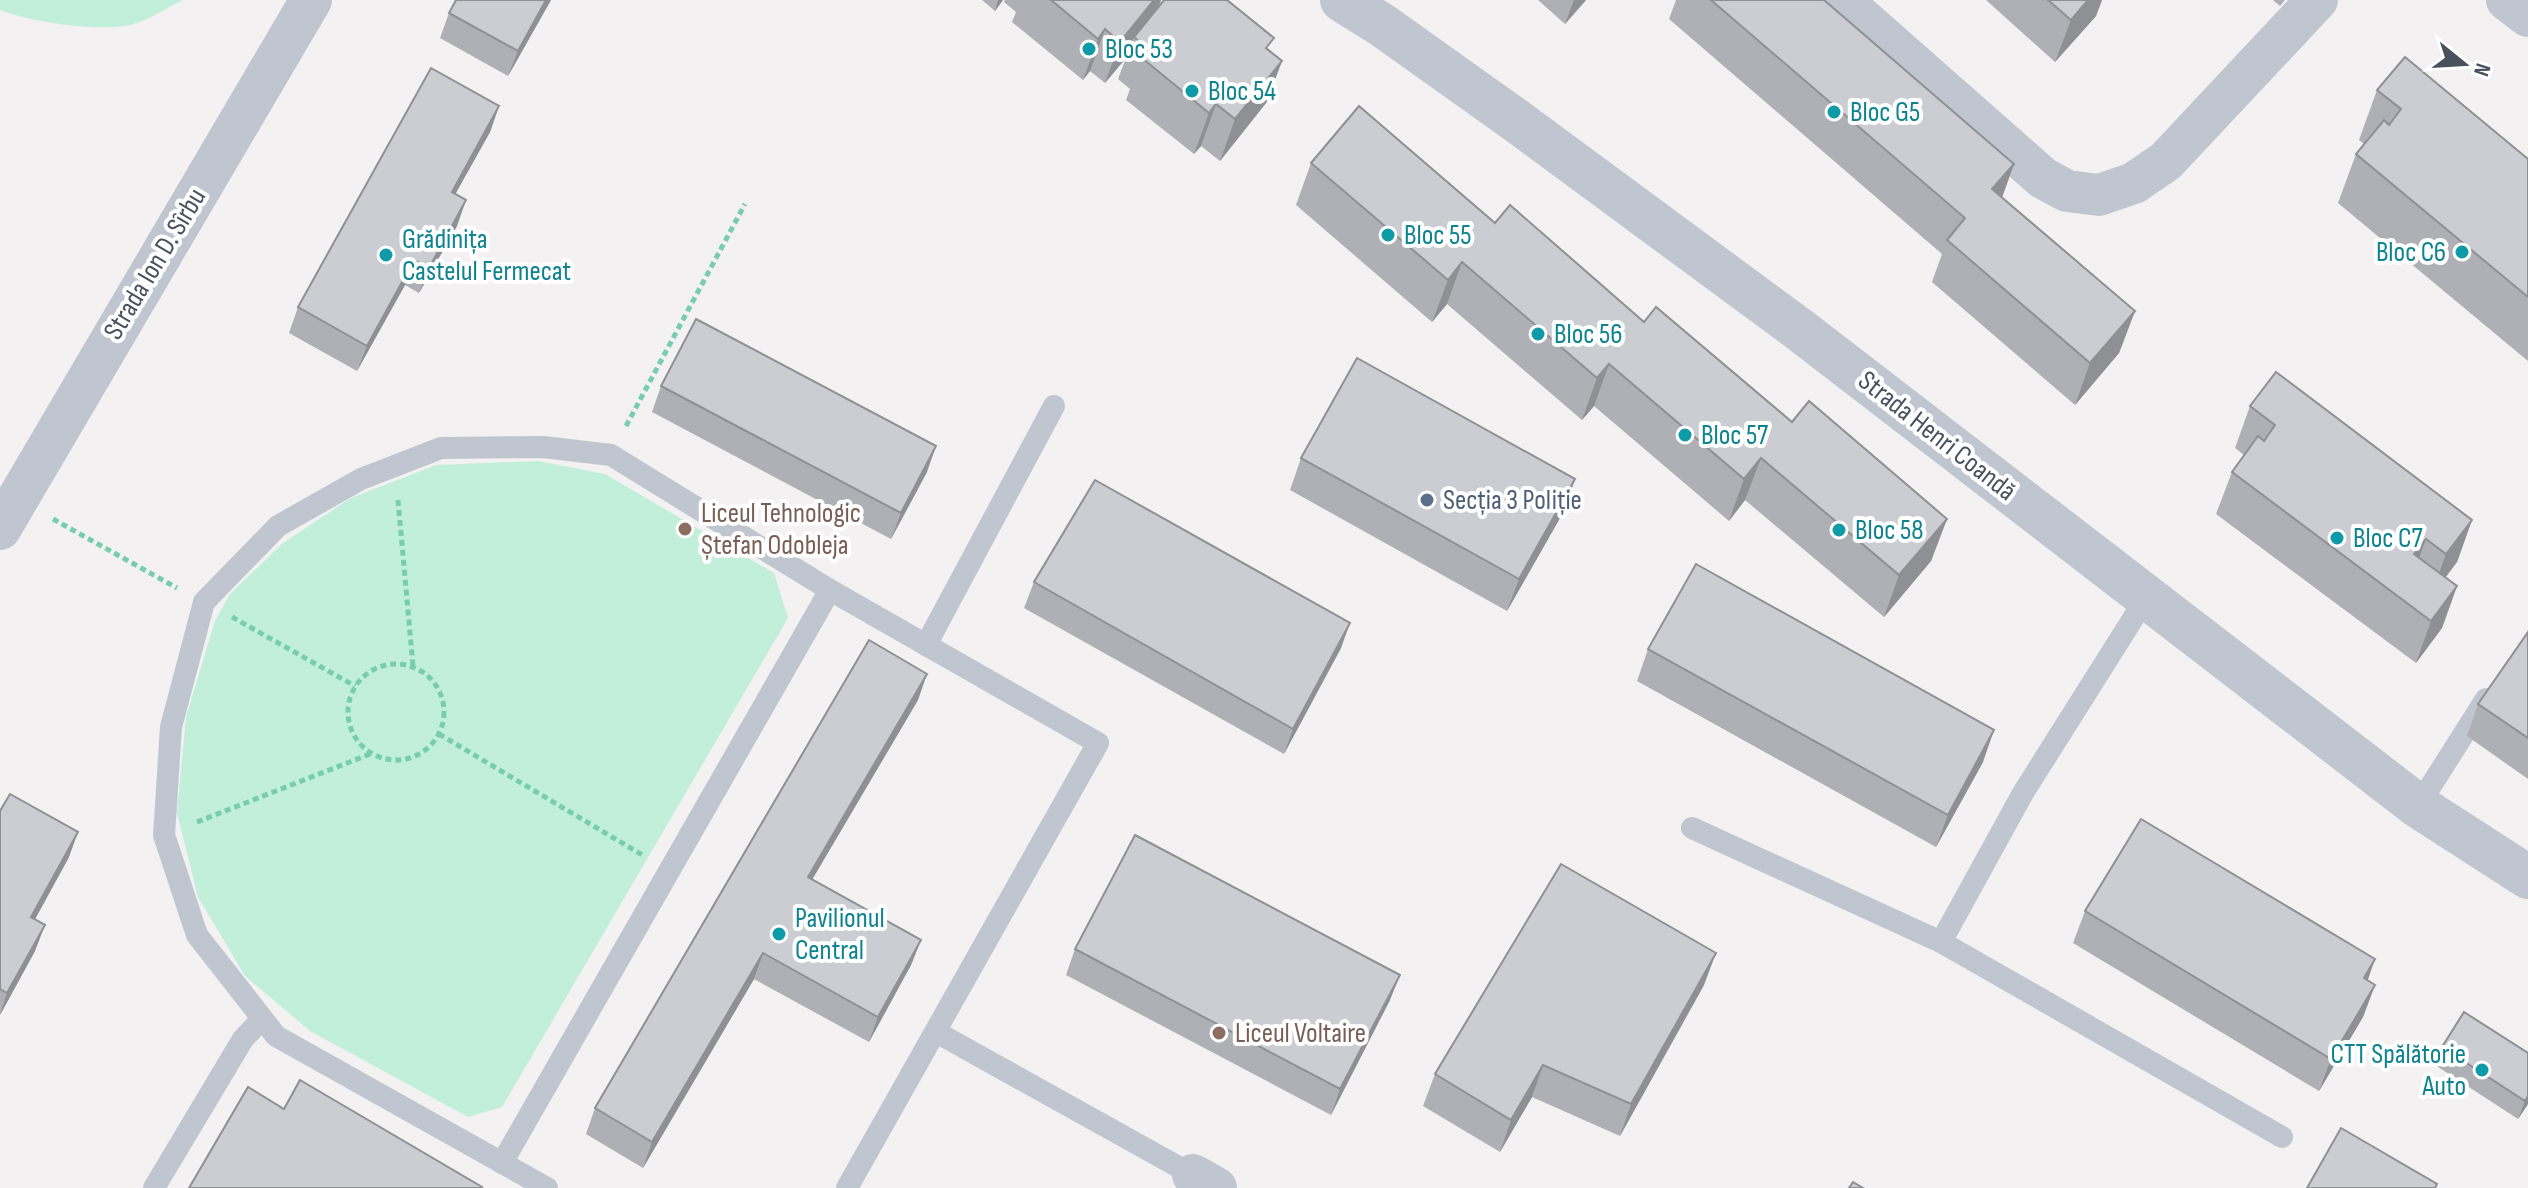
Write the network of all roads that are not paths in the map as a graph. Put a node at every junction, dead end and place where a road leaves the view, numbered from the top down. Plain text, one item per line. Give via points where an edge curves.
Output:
1 (311, 0) edge
2 (1342, 0) edge
3 (1841, 0) edge
4 (2317, 0) edge
5 (2507, 0) edge
6 (2528, 16) edge
7 (1054, 406) dead end
8 (0, 529) edge
9 (830, 590) junction
10 (2146, 598) junction
11 (926, 645) junction
12 (2494, 687) edge
13 (2418, 806) junction
14 (1692, 828) dead end
15 (2528, 877) edge
16 (1941, 942) junction
17 (262, 1019) junction
18 (936, 1032) junction
19 (2282, 1137) dead end
20 (502, 1163) junction
21 (1205, 1182) edge
22 (154, 1188) edge
23 (547, 1188) edge
24 (847, 1188) edge

1 - 8 street, Strada Ion D. Sîrbu
2 - 10 street, Strada Henri Coandă via 1800,330
3 - 4 street via 2043,178 2067,191 2099,195 2134,183 2166,161
5 - 6 street
7 - 11 lane
9 - 11 lane
9 - 17 lane via 611,455 543,447 441,448 361,479 278,526 204,602 171,727 164,835 197,935
9 - 20 lane
10 - 13 street, Strada Henri Coandă
10 - 16 lane via 2023,793
11 - 18 lane via 1098,743
12 - 13 lane
13 - 15 street, Strada Henri Coandă
14 - 16 lane
16 - 19 lane
17 - 20 lane via 276,1036
17 - 22 lane via 243,1039
18 - 21 lane
18 - 24 lane
20 - 23 lane

